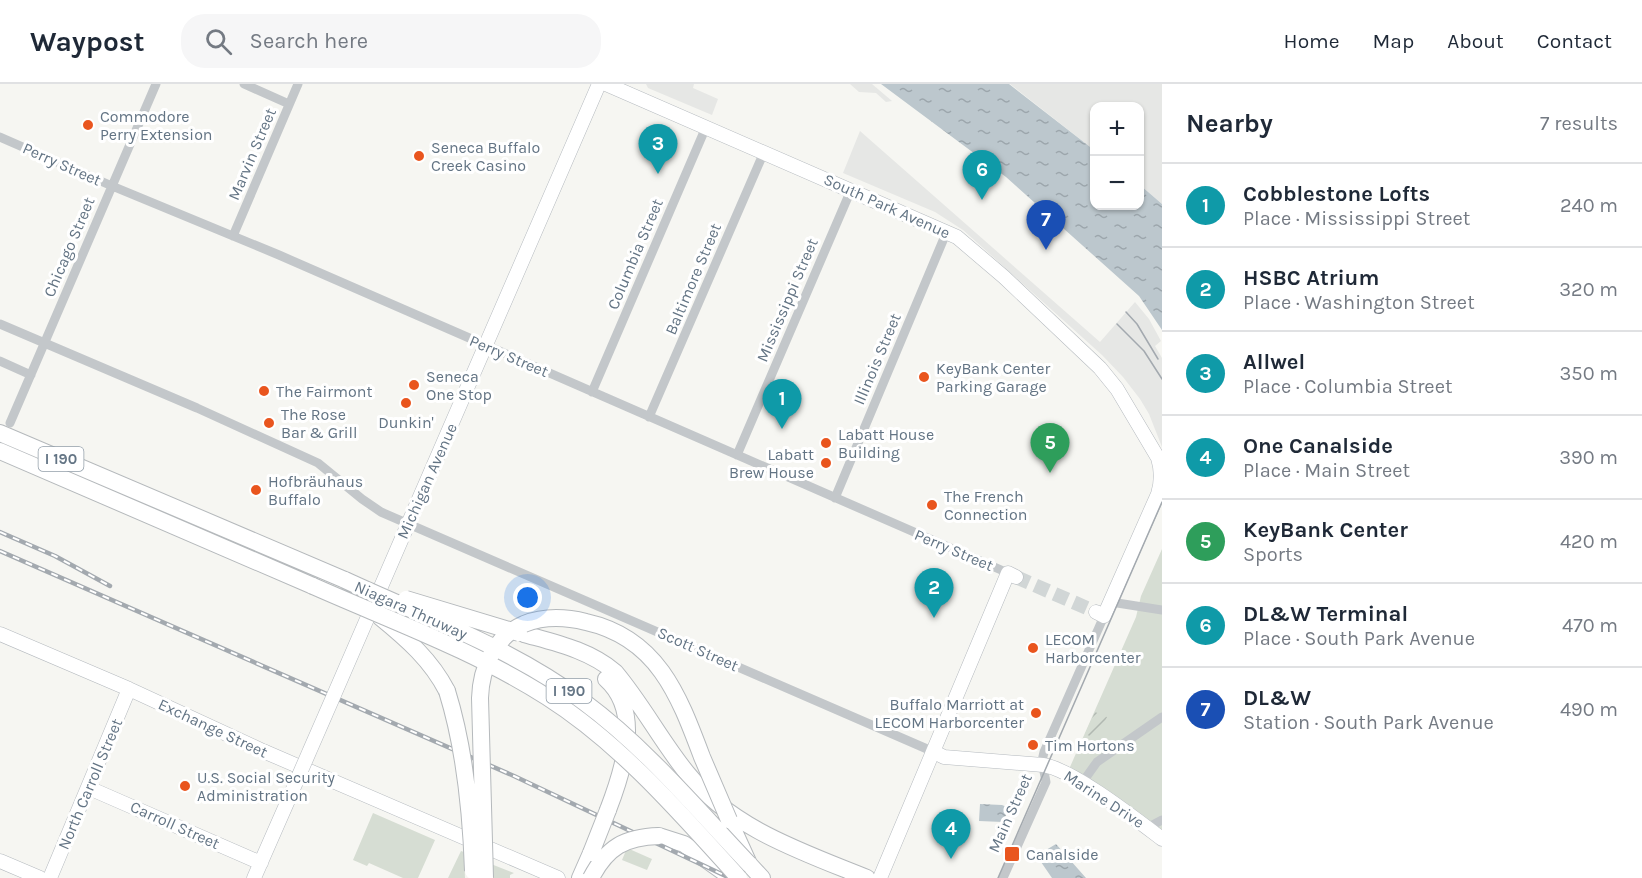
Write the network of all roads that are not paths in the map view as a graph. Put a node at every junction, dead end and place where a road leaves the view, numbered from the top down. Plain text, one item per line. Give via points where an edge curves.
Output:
1 (156, 84) edge
2 (244, 84) edge
3 (298, 84) edge
4 (599, 84) edge
5 (606, 84) edge
6 (289, 104) junction
7 (706, 127) junction
8 (0, 137) edge
9 (764, 152) junction
10 (111, 186) junction
11 (851, 190) junction
12 (947, 231) junction
13 (233, 236) junction
14 (0, 324) edge
15 (45, 344) junction
16 (485, 347) junction
17 (0, 362) edge
18 (31, 375) junction
19 (592, 392) junction
20 (649, 417) junction
21 (5, 428) edge
22 (0, 451) edge
23 (737, 455) junction
24 (835, 498) junction
25 (408, 524) junction
26 (1012, 575) joint
27 (345, 580) junction
28 (1111, 602) junction
29 (1162, 610) edge
30 (377, 614) junction
31 (1100, 614) joint
32 (0, 634) edge
33 (524, 634) junction
34 (129, 689) junction
35 (1162, 717) edge
36 (934, 752) junction
37 (1043, 767) junction
38 (1082, 783) junction
39 (88, 788) junction
40 (1162, 820) edge
41 (1147, 828) junction
42 (1162, 839) edge
43 (0, 861) edge
44 (744, 871) edge
45 (258, 874) edge
46 (477, 876) edge
47 (40, 878) edge
48 (50, 878) edge
49 (558, 878) edge
50 (580, 878) edge
51 (591, 878) edge
52 (732, 878) edge
53 (762, 878) edge
54 (867, 878) edge
55 (880, 878) edge
56 (998, 878) edge
57 (1003, 878) edge

1 - 10 street, Chicago Street
2 - 6 street
3 - 6 street, Marvin Street
4 - 16 street, Michigan Avenue
5 - 7 street, South Park Avenue
6 - 13 street, Marvin Street
7 - 9 street, South Park Avenue
7 - 19 street, Columbia Street
8 - 10 street, Perry Street
9 - 11 street, South Park Avenue
9 - 20 street, Baltimore Street
10 - 13 street, Perry Street
10 - 15 street, Chicago Street
11 - 12 street, South Park Avenue
11 - 23 street, Mississippi Street
12 - 24 street, Illinois Street
12 - 28 street, South Park Avenue via 1004,277 1100,368 1158,458 1160,487
13 - 16 street, Perry Street
14 - 15 street
15 - 18 street, Chicago Street
15 - 25 street, Scott Street via 318,463 381,512
16 - 19 street, Perry Street
16 - 25 street, Michigan Avenue
17 - 18 street
18 - 21 street, Chicago Street
19 - 20 street, Perry Street
20 - 23 street, Perry Street
21 - 27 highway, Niagara Thruway / I 190
22 - 30 highway, Niagara Thruway / I 190, bridge
23 - 24 street, Perry Street
24 - 26 street, Perry Street
25 - 36 street, Scott Street
25 - 45 street, Michigan Avenue, bridge
26 - 36 street
27 - 33 highway, bridge
27 - 44 highway, Niagara Thruway / I 190, bridge via 501,651 583,701 650,759
28 - 29 street
28 - 31 street
30 - 44 highway, Niagara Thruway / I 190, bridge via 470,655 549,698 641,774
30 - 46 highway, bridge via 419,650 447,692 468,798
31 - 37 street via 1044,752
32 - 34 street, Exchange Street
33 - 50 highway, bridge via 598,672 611,683 623,704 627,724 622,771
33 - 54 highway, bridge via 582,652 606,664 625,684 688,774 726,810 788,846
34 - 39 street, North Carroll Street
34 - 49 street, Exchange Street
35 - 38 street via 1097,762
36 - 37 street, Scott Street via 944,757
36 - 55 street
37 - 38 street, Marine Drive via 1058,769
37 - 56 street, Main Street via 1044,775
37 - 57 street, Main Street via 1045,783
38 - 41 street, Marine Drive
39 - 45 street, Carroll Street
39 - 48 street, North Carroll Street
40 - 41 street
41 - 42 street, Marine Drive
43 - 47 street
44 - 46 highway, bridge via 686,715 664,674 626,638 597,624 555,618 514,630 489,656 482,674
44 - 53 highway, Niagara Thruway / I 190
51 - 52 highway, bridge via 612,849 625,841 659,836 684,844

